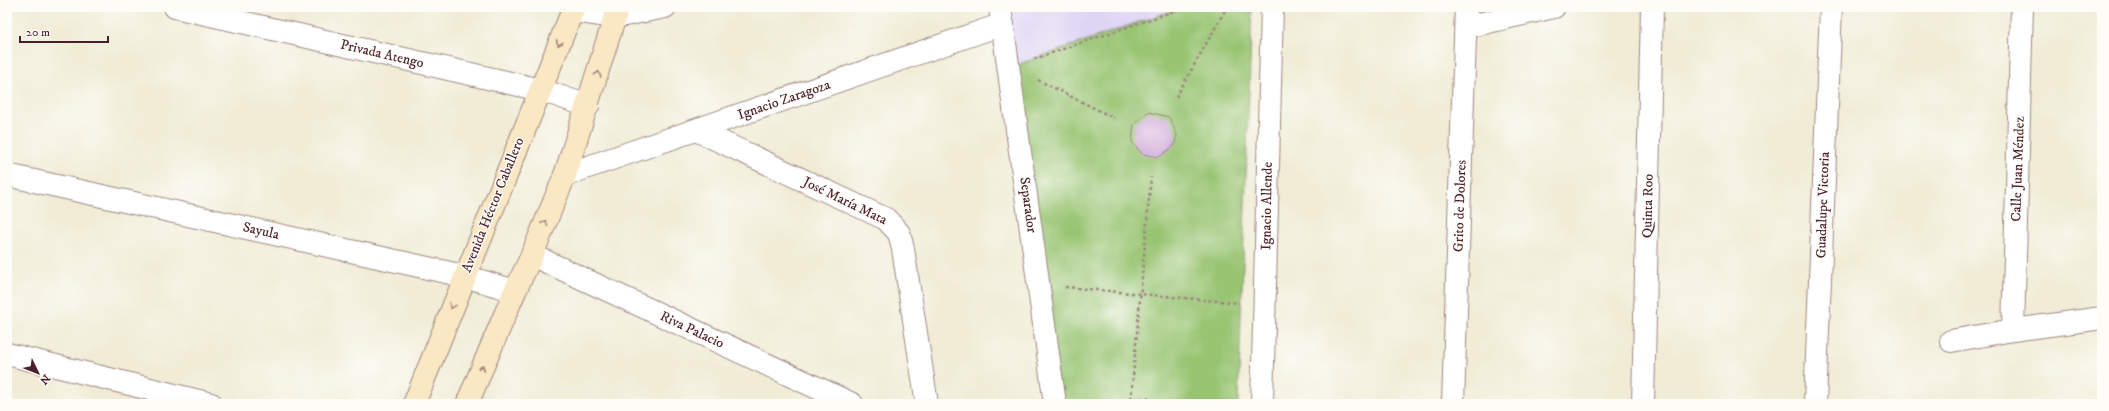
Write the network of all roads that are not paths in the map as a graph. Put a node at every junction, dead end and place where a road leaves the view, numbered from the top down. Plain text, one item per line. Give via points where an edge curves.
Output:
1 (175, 7) edge
2 (665, 7) edge
3 (1272, 7) edge
4 (1554, 7) edge
5 (1652, 7) edge
6 (1831, 7) edge
7 (2022, 7) edge
8 (573, 9) edge
9 (616, 12) edge
10 (1001, 15) edge
11 (1466, 17) edge
12 (541, 90) junction
13 (588, 106) junction
14 (696, 130) junction
15 (7, 175) edge
16 (565, 175) junction
17 (532, 255) junction
18 (464, 276) junction
19 (515, 291) junction
20 (2102, 318) edge
21 (2013, 330) junction
22 (1951, 341) dead end
23 (7, 354) edge
24 (211, 404) edge
25 (414, 404) edge
26 (467, 404) edge
27 (852, 404) edge
28 (927, 404) edge
29 (1055, 404) edge
30 (1262, 404) edge
31 (1453, 404) edge
32 (1644, 404) edge
33 (1815, 404) edge

1 - 12 street, Privada Atengo
2 - 9 street
3 - 30 street, Ignacio Allende
4 - 11 street
5 - 32 street, Quinta Roo
6 - 33 street, Guadalupe Victoria
7 - 21 street, Calle Juan Méndez
8 - 9 street
8 -> 12 main road, Avenida Héctor Caballero
13 -> 9 main road
10 - 14 street, Ignacio Zaragoza
10 - 29 street, Separador
11 - 31 street, Grito de Dolores
12 - 13 street, Privada Atengo
12 - 18 main road, Avenida Héctor Caballero
13 - 16 main road
14 - 16 street, Ignacio Zaragoza
14 - 28 street, José María Mata via 886,219 894,226 903,249
15 - 18 street, Sayula
17 -> 16 main road
17 - 19 main road
17 - 27 street, Riva Palacio
18 - 19 street, Sayula
18 -> 25 main road, Avenida Héctor Caballero
26 -> 19 main road
20 - 21 street
21 - 22 street
23 - 24 street

